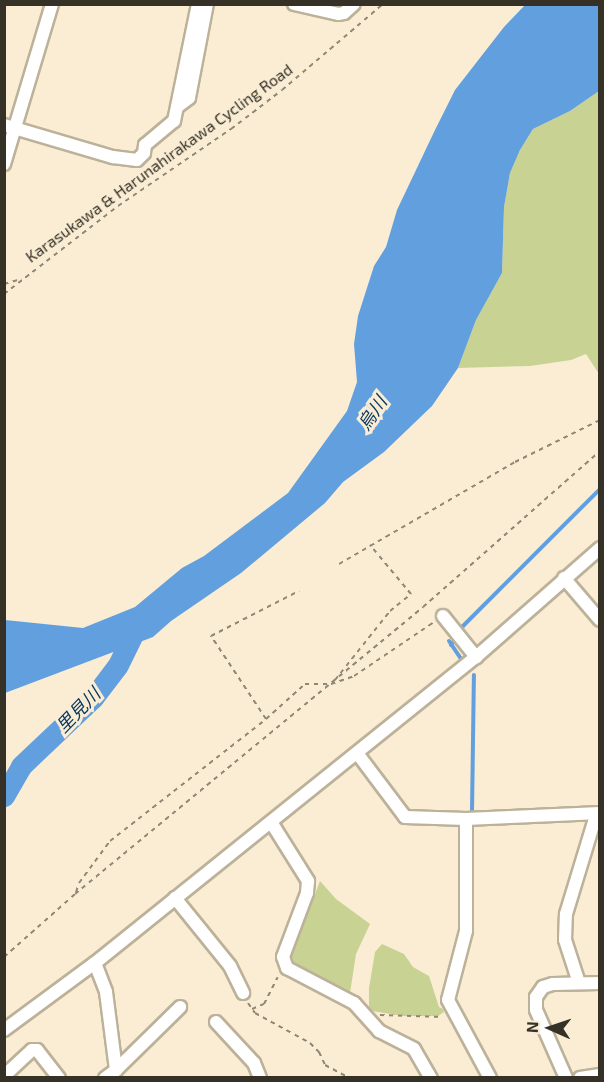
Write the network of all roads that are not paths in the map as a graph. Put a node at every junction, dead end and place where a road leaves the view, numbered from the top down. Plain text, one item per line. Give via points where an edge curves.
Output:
1 (52, 4) edge
2 (198, 4) edge
3 (207, 4) edge
4 (294, 4) edge
5 (354, 4) edge
6 (192, 58) junction
7 (10, 126) edge
8 (4, 164) edge
9 (600, 548) edge
10 (564, 578) junction
11 (443, 615) road end
12 (600, 620) edge
13 (476, 657) junction
14 (357, 753) junction
15 (598, 814) edge
16 (466, 819) junction
17 (271, 822) junction
18 (175, 898) junction
19 (95, 963) junction
20 (600, 982) edge
21 (579, 983) junction
22 (243, 993) road end
23 (180, 1007) dead end
24 (216, 1022) dead end
25 (4, 1030) edge
26 (110, 1074) edge
27 (600, 1075) edge
28 (4, 1076) edge
29 (59, 1077) edge
30 (260, 1077) edge
31 (431, 1077) edge
32 (490, 1077) edge
33 (566, 1077) edge
34 (580, 1077) edge

1 - 7 street
2 - 6 street via 190,40
3 - 6 street
4 - 5 street via 338,14
6 - 7 street via 174,121 145,145 138,160 114,157
7 - 8 street
9 - 10 street
10 - 12 street
10 - 13 street
11 - 13 street
13 - 14 street
14 - 16 street via 405,817
14 - 17 street
15 - 16 street
15 - 21 street via 566,914 565,940
16 - 32 street via 466,931 448,1000
17 - 18 street
17 - 31 street via 308,881 283,957 286,968 354,1003 379,1031 414,1049
18 - 19 street
18 - 22 street via 230,966
19 - 25 street
19 - 26 street via 106,993
20 - 21 street
21 - 33 street via 543,987 536,997 536,1010
23 - 26 street
24 - 30 street via 254,1063
27 - 34 street
28 - 29 street via 32,1050 37,1050

